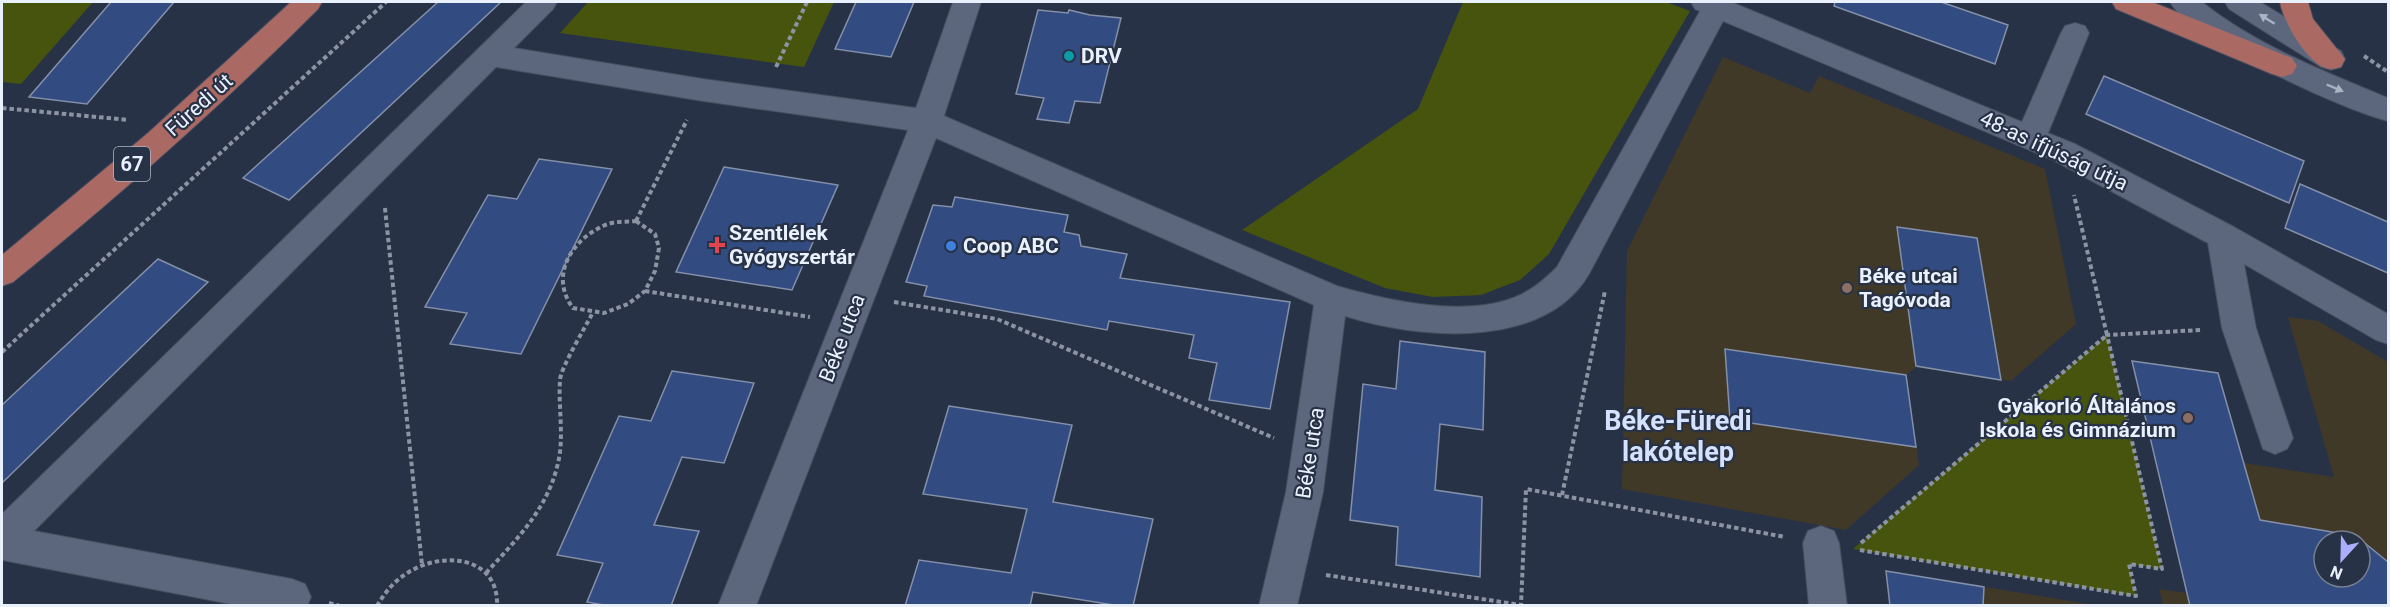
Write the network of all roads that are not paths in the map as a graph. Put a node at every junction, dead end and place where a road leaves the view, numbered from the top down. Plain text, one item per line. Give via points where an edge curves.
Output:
1 (308, 2) edge
2 (543, 2) edge
3 (967, 2) edge
4 (2126, 2) edge
5 (2184, 2) edge
6 (2239, 2) edge
7 (2294, 2) edge
8 (1711, 4) edge
9 (2075, 33) dead end
10 (489, 55) junction
11 (2331, 59) junction
12 (2282, 66) junction
13 (2388, 95) edge
14 (2388, 110) edge
15 (927, 121) junction
16 (2031, 137) junction
17 (2223, 236) junction
18 (2, 273) edge
19 (1331, 298) junction
20 (2388, 330) edge
21 (2275, 438) dead end
22 (2, 541) edge
23 (1821, 543) road end
24 (292, 597) dead end
25 (737, 606) edge
26 (1278, 606) edge
27 (1828, 606) edge

1 - 18 main road, Füredi út / 67 via 177,126
2 - 10 street
3 - 15 street, Béke utca
4 - 12 main road
5 - 12 street
11 -> 6 street
7 - 11 main road via 2304,28
8 - 16 street, 48-as ifjúság útja
8 - 19 street via 1568,278 1534,304 1492,318 1441,320 1387,314
9 - 16 street
10 - 15 street
10 - 22 street
11 - 13 street
12 -> 14 street
15 - 19 street
15 - 25 street, Béke utca
16 - 17 street, 48-as ifjúság útja
17 - 20 street, 48-as ifjúság útja
17 - 21 street via 2239,328
19 - 26 street, Béke utca via 1311,454
22 - 24 street
23 - 27 street

